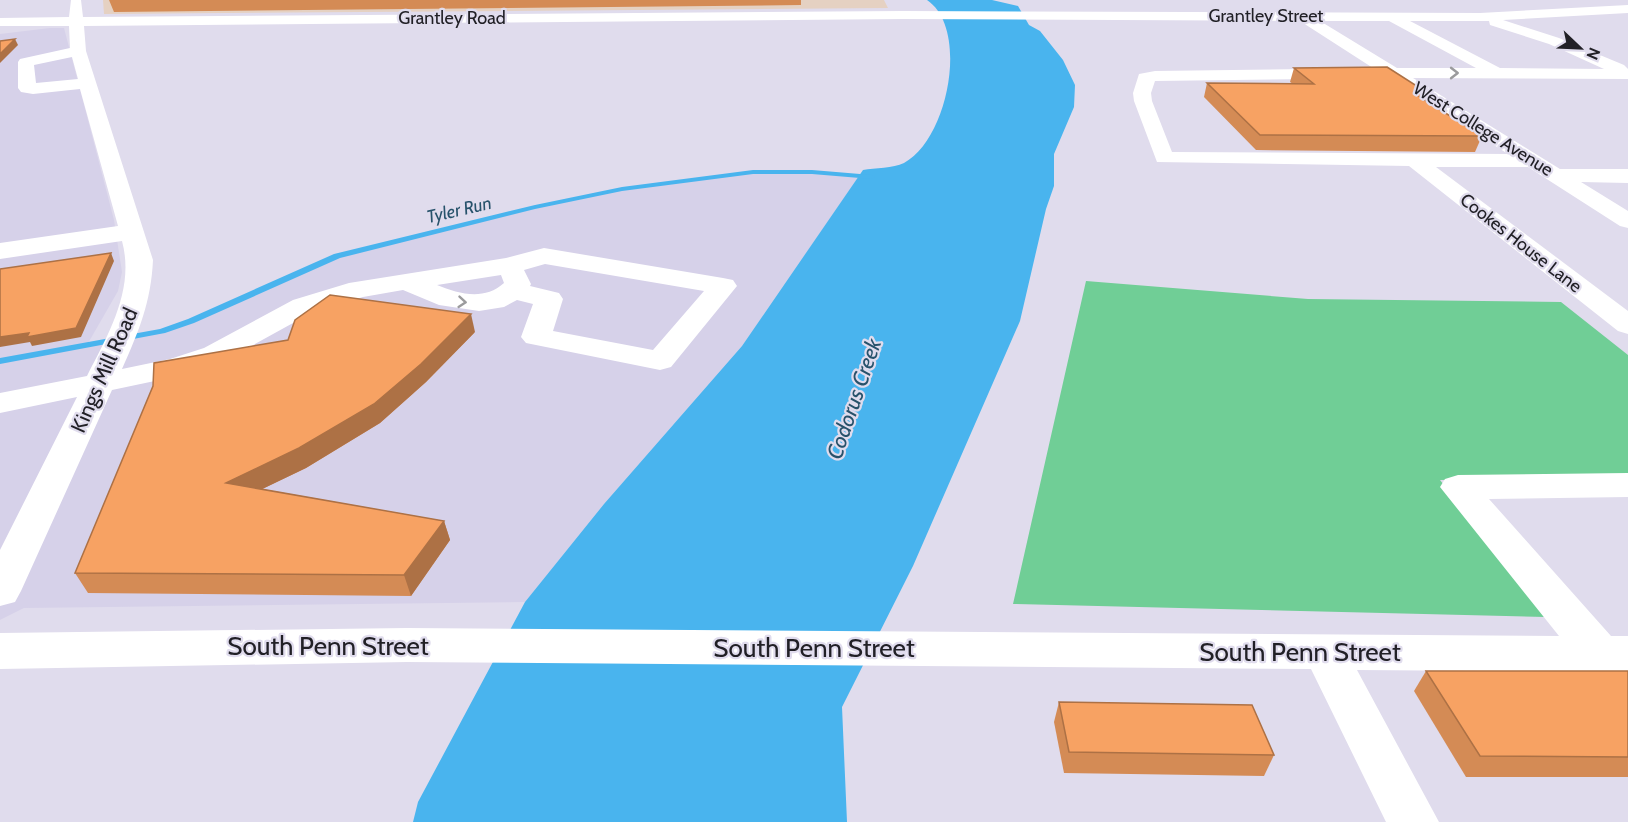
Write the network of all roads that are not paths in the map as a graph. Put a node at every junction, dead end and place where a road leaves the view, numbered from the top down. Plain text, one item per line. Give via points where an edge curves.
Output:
1 (816, 0) edge
2 (1178, 0) edge
3 (1277, 0) edge
4 (1429, 0) edge
5 (1554, 0) edge
6 (1611, 0) edge
7 (455, 5) dead end
8 (1628, 8) edge
9 (1588, 9) junction
10 (76, 11) edge
11 (814, 15) junction
12 (903, 15) joint
13 (1197, 16) junction
14 (1390, 16) junction
15 (1303, 17) junction
16 (1480, 17) junction
17 (444, 18) junction
18 (0, 22) edge
19 (1545, 38) junction
20 (1433, 39) junction
21 (1464, 39) dead end
22 (1494, 39) dead end
23 (1562, 45) junction
24 (1606, 45) dead end
25 (78, 51) junction
26 (1395, 73) junction
27 (1497, 73) junction
28 (1628, 74) edge
29 (86, 83) junction
30 (1414, 160) junction
31 (1534, 161) junction
32 (1555, 175) junction
33 (1628, 176) edge
34 (1628, 221) edge
35 (130, 232) junction
36 (0, 251) edge
37 (511, 278) junction
38 (1628, 326) edge
39 (111, 359) junction
40 (0, 403) edge
41 (1628, 485) edge
42 (0, 591) edge
43 (0, 651) edge
44 (1326, 653) junction
45 (1614, 654) edge
46 (1413, 822) edge

1 - 11 street
2 - 13 street
3 - 15 street, West College Avenue
4 - 16 street
5 - 9 street
6 - 8 street
7 - 17 street
8 - 9 street, Grantley Street
9 - 16 street, Grantley Street
10 - 17 street, Grantley Road
10 - 18 street, Grantley Road
10 - 25 street, Kings Mill Road
11 - 12 street, Grantley Road
11 - 17 street, Grantley Road
12 - 13 street, Grantley Street
13 - 15 street, Grantley Street
14 - 15 street, Grantley Street
14 - 16 street, Grantley Street
14 - 20 street
15 - 26 street, West College Avenue
16 - 19 street
19 - 22 street
19 - 23 street
20 - 21 street
20 - 27 street
23 - 24 street
23 - 28 street
25 - 29 street, Kings Mill Road
25 - 29 street via 26,62 25,84 27,88 44,88
26 -> 27 street
26 - 30 street via 1155,76 1145,78 1142,93 1164,158
26 - 31 street, West College Avenue
27 - 28 street
29 - 35 street, Kings Mill Road
30 - 31 street
30 - 38 street, Cookes House Lane
31 - 32 street, West College Avenue
32 - 33 street
32 - 34 street, West College Avenue
35 - 36 street
35 - 39 street, Kings Mill Road via 140,260 138,291
37 - 37 street via 544,256 723,286 660,361 536,337 549,299
37 - 39 street via 407,282 328,297 303,306 215,354 177,367
39 - 40 street
39 - 42 street, Kings Mill Road
41 - 45 street via 1458,487
43 - 44 street, South Penn Street via 407,645
44 - 45 street, South Penn Street
44 - 46 street

